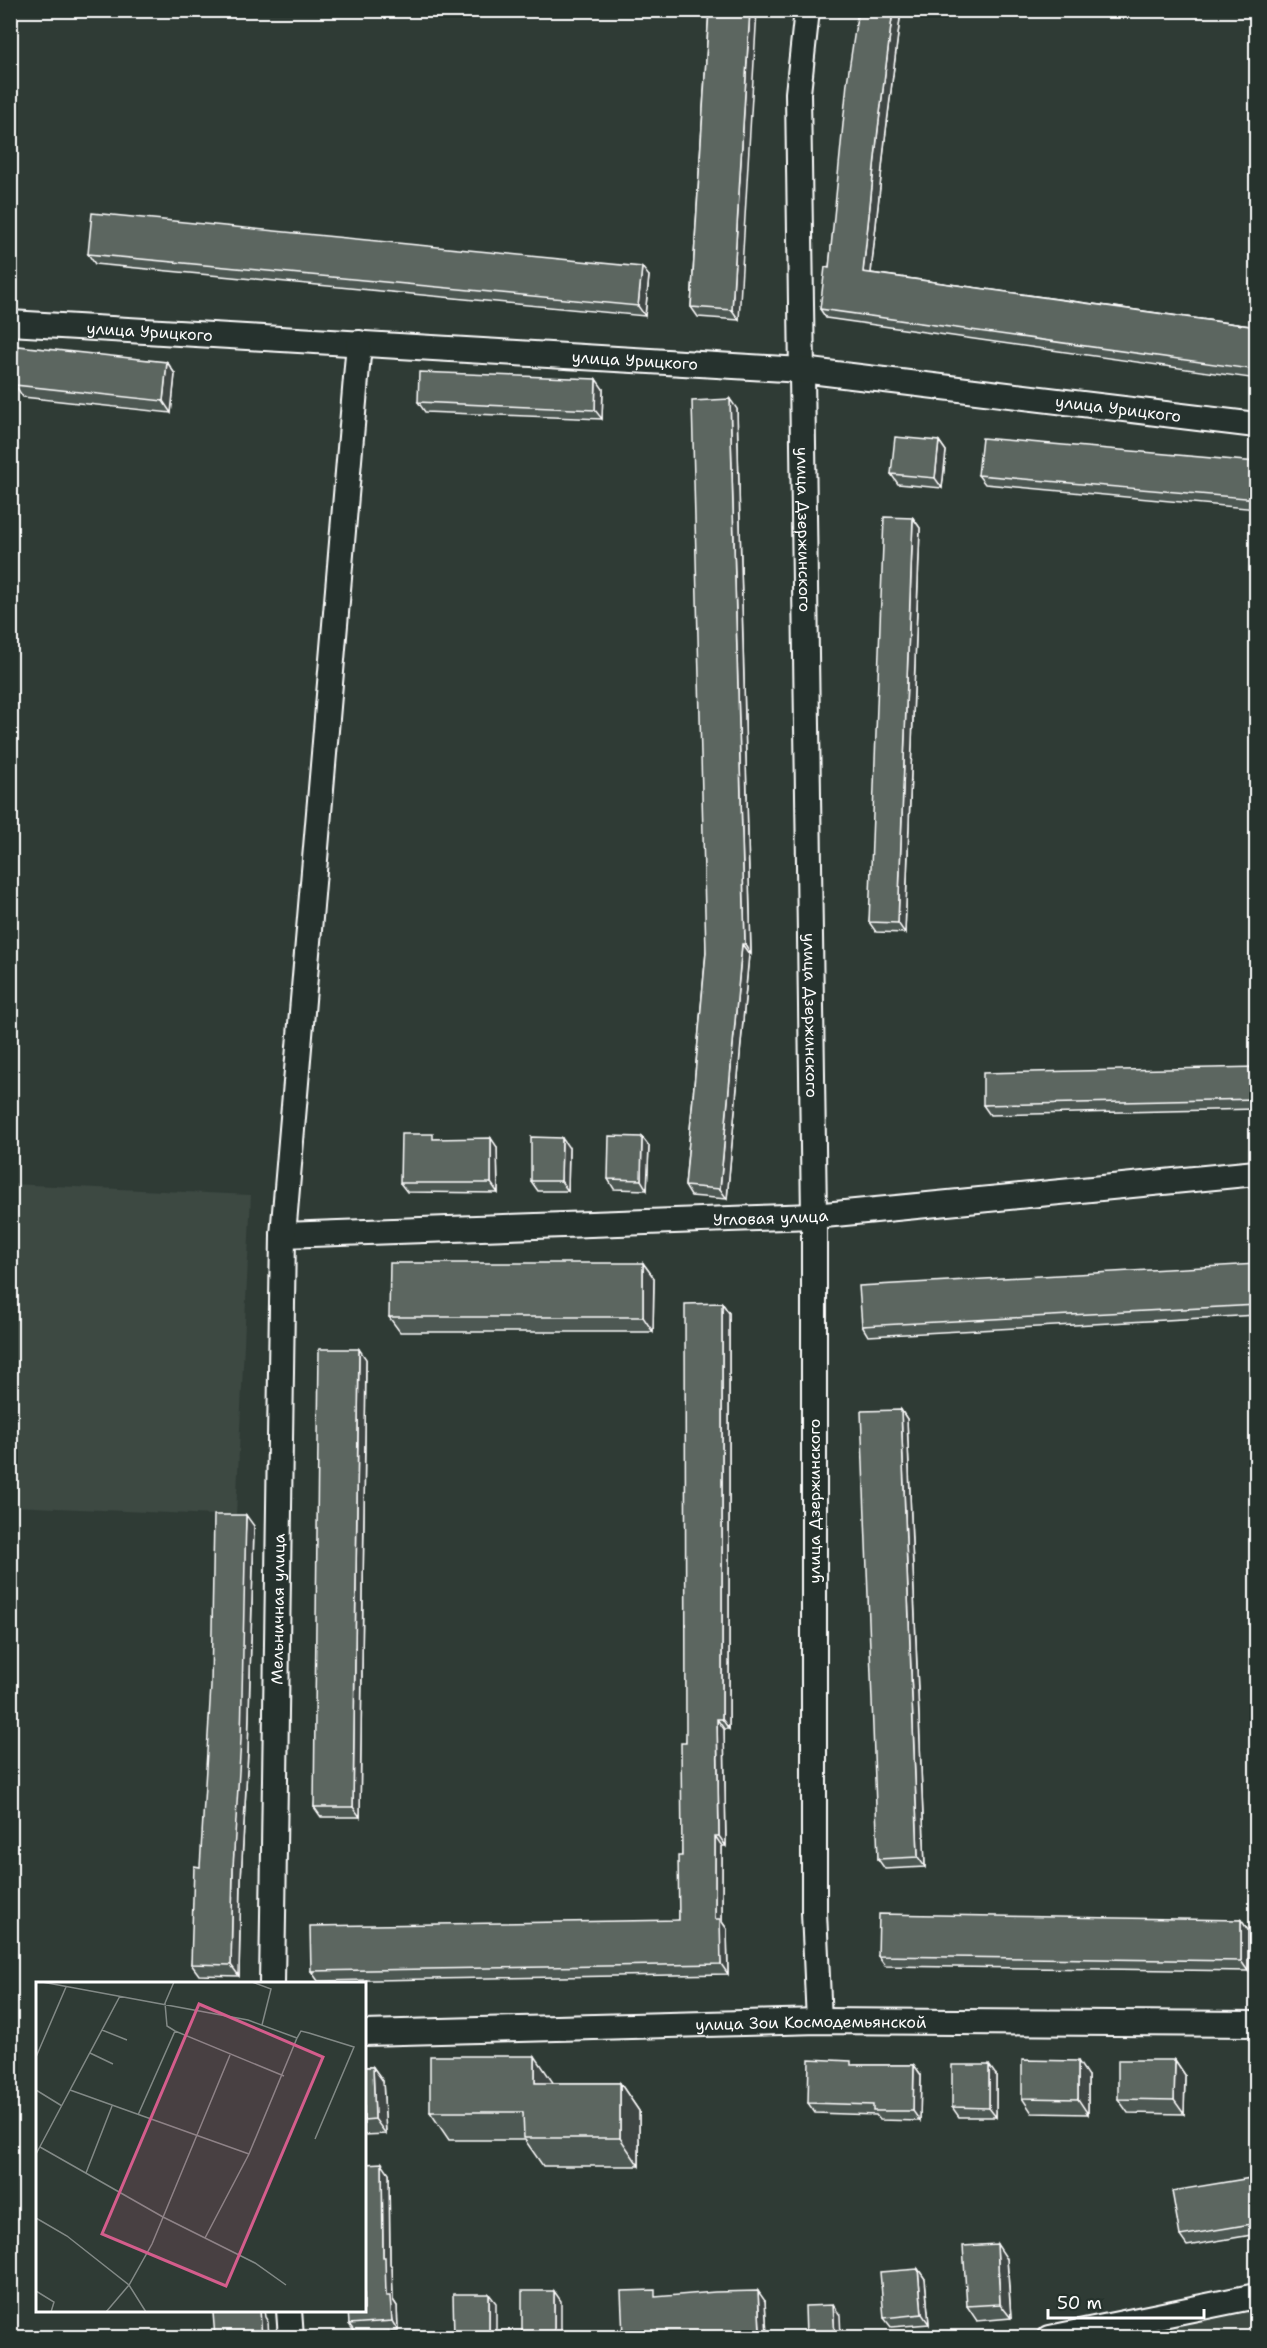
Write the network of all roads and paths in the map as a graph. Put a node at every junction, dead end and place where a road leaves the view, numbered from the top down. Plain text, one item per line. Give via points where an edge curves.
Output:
1 (807, 10) edge
2 (10, 323) edge
3 (359, 343) junction
4 (802, 370) junction
5 (1257, 425) edge
6 (1257, 1173) edge
7 (813, 1216) junction
8 (284, 1235) junction
9 (272, 1982) edge
10 (819, 2020) junction
11 (1257, 2025) edge
12 (366, 2033) edge
13 (1257, 2296) edge
14 (289, 2312) edge
15 (291, 2337) edge
16 (1050, 2337) edge

1 - 4 street, улица Дзержинского via 798,93
2 - 3 street, улица Урицкого
3 - 4 street, улица Урицкого
3 - 8 street, Мельничная улица
4 - 5 street, улица Урицкого
4 - 7 street, улица Дзержинского
6 - 7 street, Угловая улица
7 - 8 street, Угловая улица
7 - 10 street, улица Дзержинского via 814,1912
8 - 9 street, Мельничная улица
10 - 11 street, улица Зои Космодемьянской
10 - 12 street, улица Зои Космодемьянской
13 - 16 street
14 - 15 street

